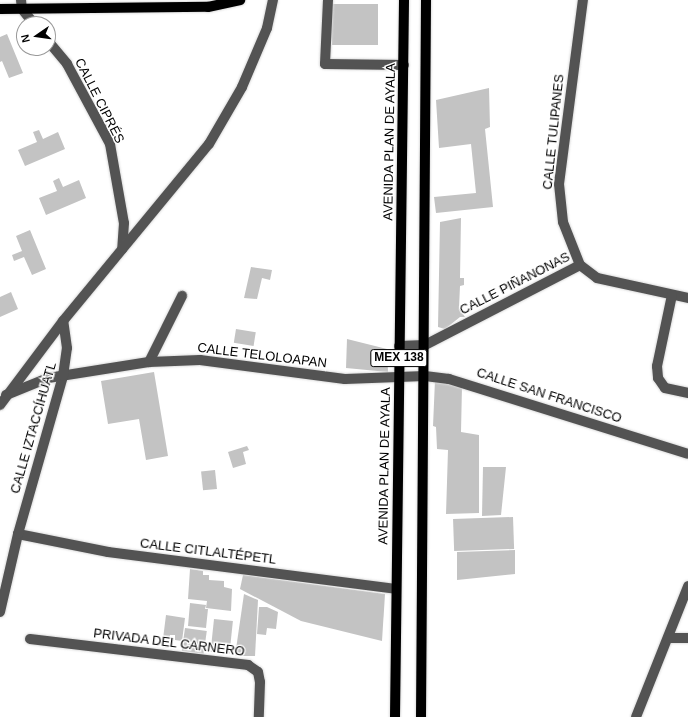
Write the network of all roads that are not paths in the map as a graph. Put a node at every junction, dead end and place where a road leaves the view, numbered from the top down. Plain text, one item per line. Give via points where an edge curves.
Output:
1 (240, 0) edge
2 (273, 0) edge
3 (328, 0) edge
4 (404, 0) edge
5 (426, 0) edge
6 (583, 0) edge
7 (166, 4) edge
8 (22, 5) edge
9 (0, 9) edge
10 (29, 16) edge
11 (56, 51) edge
12 (404, 65) junction
13 (122, 249) junction
14 (580, 265) junction
15 (672, 295) junction
16 (182, 296) dead end
17 (688, 298) edge
18 (64, 321) junction
19 (425, 345) junction
20 (399, 346) junction
21 (148, 362) junction
22 (63, 376) junction
23 (400, 376) junction
24 (425, 376) junction
25 (688, 393) edge
26 (6, 395) junction
27 (0, 405) edge
28 (688, 454) edge
29 (18, 534) junction
30 (688, 586) edge
31 (396, 589) junction
32 (0, 612) edge
33 (668, 638) junction
34 (688, 638) edge
35 (30, 639) dead end
36 (259, 717) edge
37 (395, 717) edge
38 (421, 717) edge
39 (636, 717) edge

1 - 7 main road via 208,7
2 - 13 street via 267,28 242,87 209,144
3 - 12 street via 325,64
4 - 12 main road, AVENIDA PLAN DE AYALA / MEX 138
5 - 19 main road, MEX 138
6 - 14 street, CALLE TULIPANES via 559,184 563,222
7 - 8 main road
8 - 9 main road
8 - 10 street
11 - 13 street, CALLE CIPRÉS via 67,64 110,144 124,223
12 - 20 main road, AVENIDA PLAN DE AYALA / MEX 138
13 - 18 street
14 - 15 street, CALLE PIÑANONAS via 597,278
14 - 19 street, CALLE PIÑANONAS
15 - 17 street, CALLE PIÑANONAS
15 - 25 street via 657,366 658,378 665,388
16 - 21 street
18 - 22 street, CALLE IZTACCÍHUATL via 67,348
18 - 26 street
19 - 20 street, CALLE PIÑANONAS
19 - 24 main road, MEX 138
20 - 23 main road, AVENIDA PLAN DE AYALA / MEX 138
21 - 22 street, CALLE TELOLOAPAN
21 - 23 street, CALLE TELOLOAPAN via 200,360 345,378
22 - 26 street, CALLE TELOLOAPAN via 34,383
22 - 29 street, CALLE IZTACCÍHUATL
23 - 24 street, CALLE SAN FRANCISCO
23 - 31 main road, AVENIDA PLAN DE AYALA / MEX 138
24 - 28 street, CALLE SAN FRANCISCO via 449,379
24 - 38 main road, MEX 138
26 - 27 street
29 - 31 street, CALLE CITLALTÉPETL via 108,552
29 - 32 street, CALLE IZTACCÍHUATL
30 - 33 street
31 - 37 main road, AVENIDA PLAN DE AYALA / MEX 138
33 - 34 street
33 - 39 street
35 - 36 street, PRIVADA DEL CARNERO via 248,665 258,672

